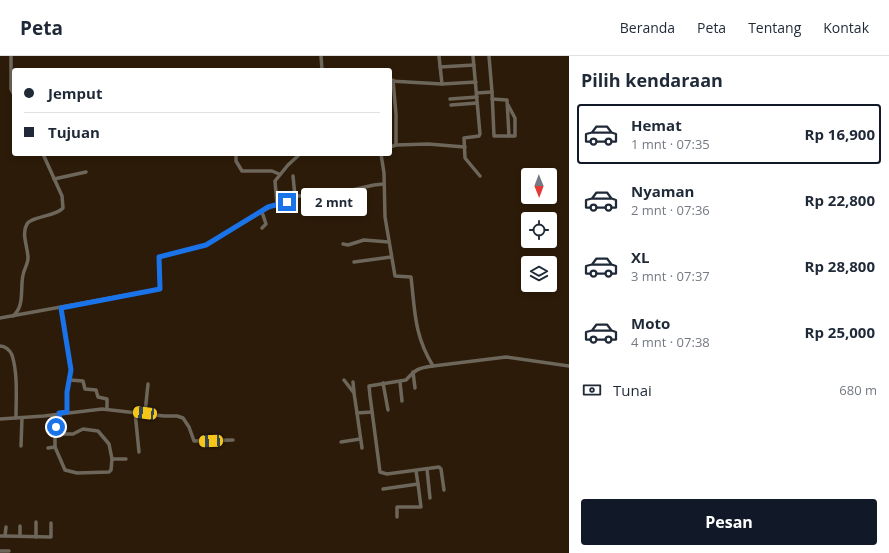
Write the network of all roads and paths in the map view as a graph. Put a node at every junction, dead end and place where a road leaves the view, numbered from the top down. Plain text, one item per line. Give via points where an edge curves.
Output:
1 (11, 56) edge
2 (321, 56) edge
3 (439, 56) edge
4 (473, 56) edge
5 (489, 56) edge
6 (474, 65) junction
7 (440, 67) junction
8 (322, 68) edge
9 (392, 81) edge
10 (476, 82) junction
11 (442, 84) junction
12 (12, 91) edge
13 (492, 92) junction
14 (477, 95) junction
15 (450, 99) dead end
16 (492, 99) junction
17 (477, 103) junction
18 (508, 104) junction
19 (451, 105) dead end
20 (508, 118) junction
21 (515, 118) junction
22 (509, 136) junction
23 (396, 145) junction
24 (392, 146) edge
25 (465, 147) junction
26 (44, 156) edge
27 (236, 156) edge
28 (298, 156) edge
29 (381, 156) edge
30 (86, 172) dead end
31 (279, 174) junction
32 (293, 176) dead end
33 (480, 176) dead end
34 (54, 179) junction
35 (384, 184) junction
36 (295, 196) junction
37 (277, 204) junction
38 (262, 212) junction
39 (262, 228) dead end
40 (389, 242) junction
41 (343, 244) dead end
42 (391, 257) junction
43 (354, 262) dead end
44 (61, 308) junction
45 (12, 317) junction
46 (0, 318) edge
47 (0, 346) edge
48 (433, 366) junction
49 (569, 366) edge
50 (413, 372) junction
51 (70, 380) junction
52 (344, 380) dead end
53 (353, 382) dead end
54 (400, 382) junction
55 (383, 383) junction
56 (148, 384) dead end
57 (414, 388) dead end
58 (354, 393) junction
59 (402, 401) dead end
60 (107, 409) junction
61 (388, 410) dead end
62 (67, 412) junction
63 (136, 412) junction
64 (372, 412) junction
65 (59, 413) junction
66 (145, 413) junction
67 (357, 413) junction
68 (16, 418) junction
69 (22, 418) junction
70 (0, 419) edge
71 (55, 434) junction
72 (360, 439) junction
73 (233, 440) dead end
74 (341, 442) dead end
75 (21, 446) dead end
76 (55, 447) junction
77 (48, 448) dead end
78 (362, 448) dead end
79 (139, 452) dead end
80 (126, 459) dead end
81 (112, 460) junction
82 (427, 469) junction
83 (416, 471) junction
84 (418, 484) junction
85 (383, 489) dead end
86 (444, 490) dead end
87 (430, 498) dead end
88 (396, 517) dead end
89 (36, 522) dead end
90 (51, 523) dead end
91 (20, 526) dead end
92 (6, 527) dead end
93 (0, 536) edge
94 (6, 536) junction
95 (20, 536) junction
96 (36, 537) junction
97 (0, 551) edge
98 (10, 551) dead end

1 - 12 street
2 - 8 street
3 - 7 street
4 - 6 street
5 - 13 street
6 - 7 street
6 - 10 street
7 - 11 street
9 - 11 street
9 - 23 street
10 - 11 street
10 - 14 street
13 - 14 street
13 - 16 street
14 - 15 street
14 - 17 street
16 - 18 street via 505,99
16 - 22 street via 493,136
17 - 19 street
17 - 25 street via 480,134 464,138
18 - 20 street
18 - 21 street
20 - 21 street
20 - 22 street
21 - 22 street via 515,136
23 - 24 street
23 - 25 street
25 - 33 street via 465,158
26 - 34 street
27 - 31 street via 242,171 272,171
28 - 31 street
29 - 35 street
30 - 34 street
31 - 37 street via 275,180
32 - 36 street
34 - 45 street via 62,196 63,208 56,214 29,222 26,226 27,262 23,275 21,305
35 - 36 street via 330,195
35 - 40 street
36 - 37 street
37 - 38 street
38 - 39 street via 266,224
38 - 44 street via 206,245 159,257 160,289
40 - 41 street via 364,240
40 - 42 street
42 - 43 street
42 - 48 street via 395,276 411,278 415,323 424,350
44 - 45 street
44 - 51 street via 71,370
45 - 46 street
47 - 68 street via 12,354
48 - 49 street via 506,356
48 - 50 street
50 - 54 street via 406,380
50 - 57 street
51 - 60 street via 83,381 85,389 96,390 98,397 107,400
51 - 62 street
52 - 58 street
53 - 58 street
54 - 55 street
54 - 59 street
55 - 61 street
55 - 64 street via 369,386
56 - 66 street
58 - 67 street
60 - 62 street
60 - 63 street
62 - 65 street
63 - 66 street
63 - 79 street
64 - 67 street
64 - 83 street via 380,472 387,474
65 - 69 street
65 - 71 street via 60,421
66 - 73 street via 183,418 194,441
67 - 72 street
68 - 69 street
68 - 70 street
69 - 75 street
71 - 76 street
71 - 81 street via 76,434 83,429 98,431 109,444
72 - 74 street
72 - 78 street
76 - 77 street
76 - 81 street via 64,470 71,472 109,472 112,470
80 - 81 street
82 - 83 street
82 - 86 street via 441,469
82 - 87 street
83 - 84 street
84 - 85 street
84 - 88 street via 421,507 397,507
89 - 96 street
90 - 96 street via 51,537
91 - 95 street
92 - 94 street
93 - 94 street
94 - 95 street
95 - 96 street
97 - 98 street

